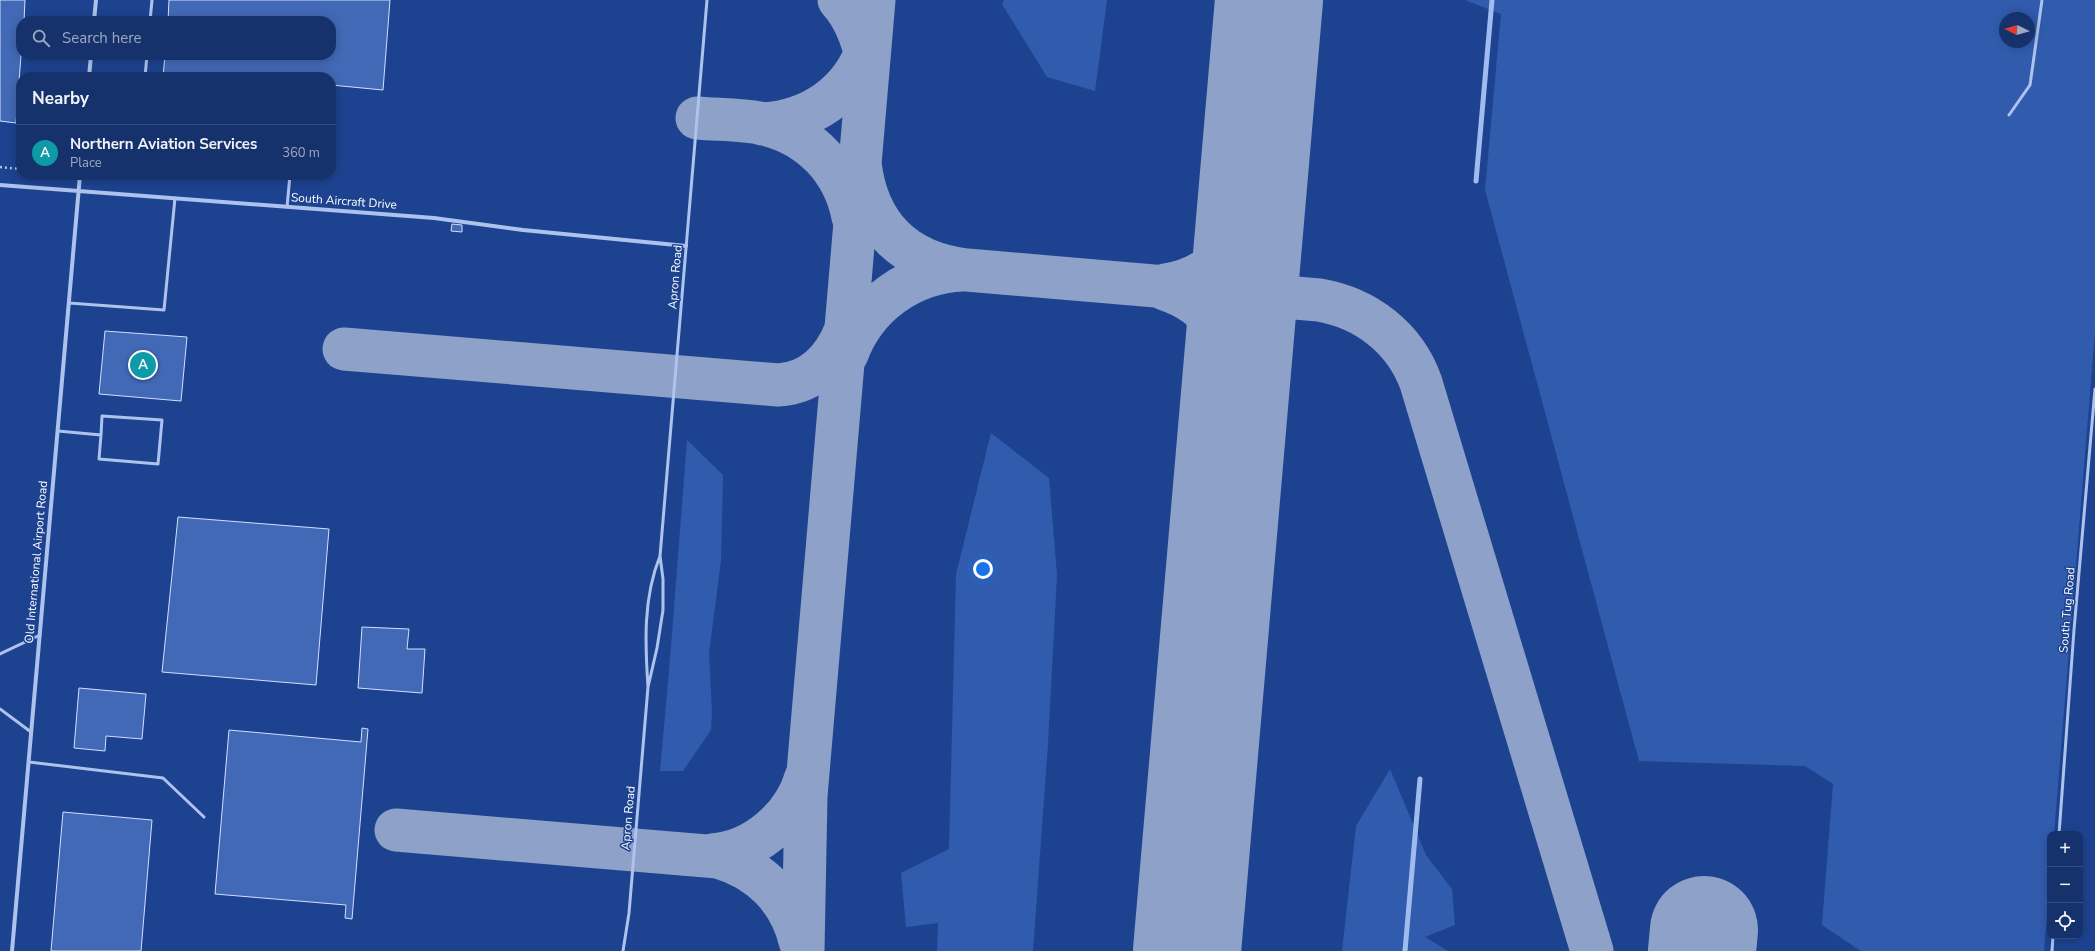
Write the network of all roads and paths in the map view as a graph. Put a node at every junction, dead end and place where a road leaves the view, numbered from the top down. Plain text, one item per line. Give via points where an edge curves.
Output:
1 (96, 0) edge
2 (152, 0) edge
3 (707, 0) edge
4 (2042, 0) edge
5 (94, 16) edge
6 (150, 16) edge
7 (91, 60) edge
8 (147, 60) edge
9 (89, 72) edge
10 (145, 72) edge
11 (2009, 115) dead end
12 (0, 167) edge
13 (16, 169) edge
14 (80, 180) edge
15 (290, 180) edge
16 (0, 184) edge
17 (79, 191) junction
18 (175, 198) junction
19 (287, 207) junction
20 (686, 246) junction
21 (69, 303) junction
22 (2095, 388) edge
23 (58, 431) junction
24 (101, 435) junction
25 (660, 556) junction
26 (40, 635) junction
27 (0, 654) edge
28 (648, 687) junction
29 (0, 709) edge
30 (31, 732) junction
31 (29, 762) junction
32 (204, 817) dead end
33 (2059, 831) edge
34 (2053, 939) edge
35 (12, 951) edge
36 (623, 951) edge
37 (2052, 951) edge

1 - 5 street
2 - 6 lane
3 - 20 lane, Apron Road
4 - 11 lane via 2030,85
7 - 9 street
8 - 10 lane
12 - 13 path
14 - 17 street, Old International Airport Road
15 - 19 lane
16 - 17 street, South Aircraft Drive
17 - 18 street, South Aircraft Drive
17 - 21 street, Old International Airport Road
18 - 19 street, South Aircraft Drive
18 - 21 lane via 164,310
19 - 20 street, South Aircraft Drive via 434,218
20 - 25 lane, Apron Road
21 - 23 street, Old International Airport Road
22 - 33 lane, South Tug Road
23 - 24 lane
23 - 26 street, Old International Airport Road
24 - 24 lane via 102,416 162,420 158,464 99,459
25 - 28 lane, Apron Road via 663,610 658,648
25 - 28 lane, Apron Road via 652,578 647,611
26 - 27 lane
26 - 30 street, Old International Airport Road
28 - 36 lane, Apron Road via 629,913
29 - 30 lane
30 - 31 street, Old International Airport Road
31 - 32 lane via 162,778
31 - 35 street, Old International Airport Road
34 - 37 lane

